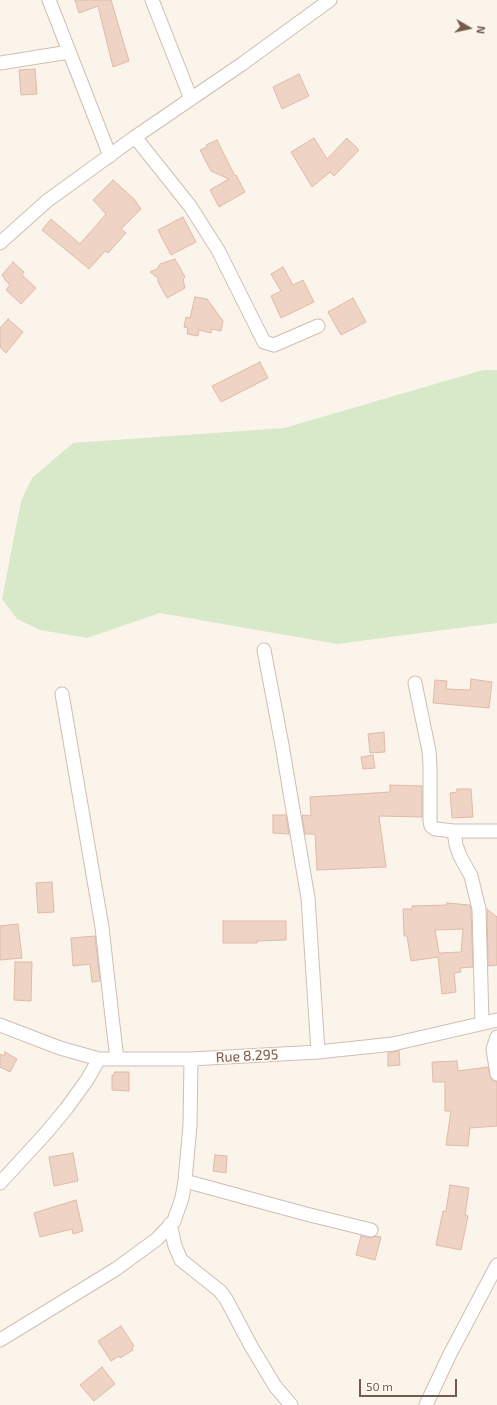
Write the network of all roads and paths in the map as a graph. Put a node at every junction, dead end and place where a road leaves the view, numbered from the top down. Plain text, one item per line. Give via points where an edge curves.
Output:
1 (49, 0) edge
2 (152, 0) edge
3 (330, 0) edge
4 (69, 52) junction
5 (0, 63) edge
6 (191, 98) junction
7 (135, 137) junction
8 (110, 156) junction
9 (0, 243) edge
10 (318, 326) dead end
11 (264, 650) dead end
12 (415, 683) dead end
13 (62, 694) dead end
14 (454, 831) junction
15 (497, 831) edge
16 (497, 1020) edge
17 (482, 1023) junction
18 (0, 1025) edge
19 (497, 1037) edge
20 (318, 1052) junction
21 (117, 1058) junction
22 (99, 1059) junction
23 (191, 1059) junction
24 (497, 1074) edge
25 (2, 1178) edge
26 (185, 1181) junction
27 (170, 1224) junction
28 (371, 1230) dead end
29 (497, 1265) edge
30 (2, 1336) edge
31 (291, 1405) edge
32 (426, 1405) edge

1 - 4 street
2 - 6 street
3 - 6 street
4 - 5 street
4 - 8 street
6 - 7 street
7 - 8 street
7 - 10 street via 190,206 218,250 264,342 281,342
8 - 9 street via 47,201
11 - 20 street via 308,898
12 - 14 street via 429,751 431,826 435,829
13 - 21 street via 102,927
14 - 15 street
14 - 17 street via 460,856 471,876 479,909
16 - 17 street, Rue 8.295
17 - 20 street, Rue 8.295 via 393,1044
18 - 22 street, Rue 8.295 via 60,1048
19 - 24 street via 493,1049
20 - 23 street, Rue 8.295
21 - 22 street, Rue 8.295
21 - 23 street, Rue 8.295
22 - 25 street via 66,1109
23 - 26 street via 190,1124
26 - 27 street via 174,1221
26 - 28 street
27 - 30 street via 157,1239 116,1269
27 - 31 street via 181,1260 226,1299 251,1346
29 - 32 street

